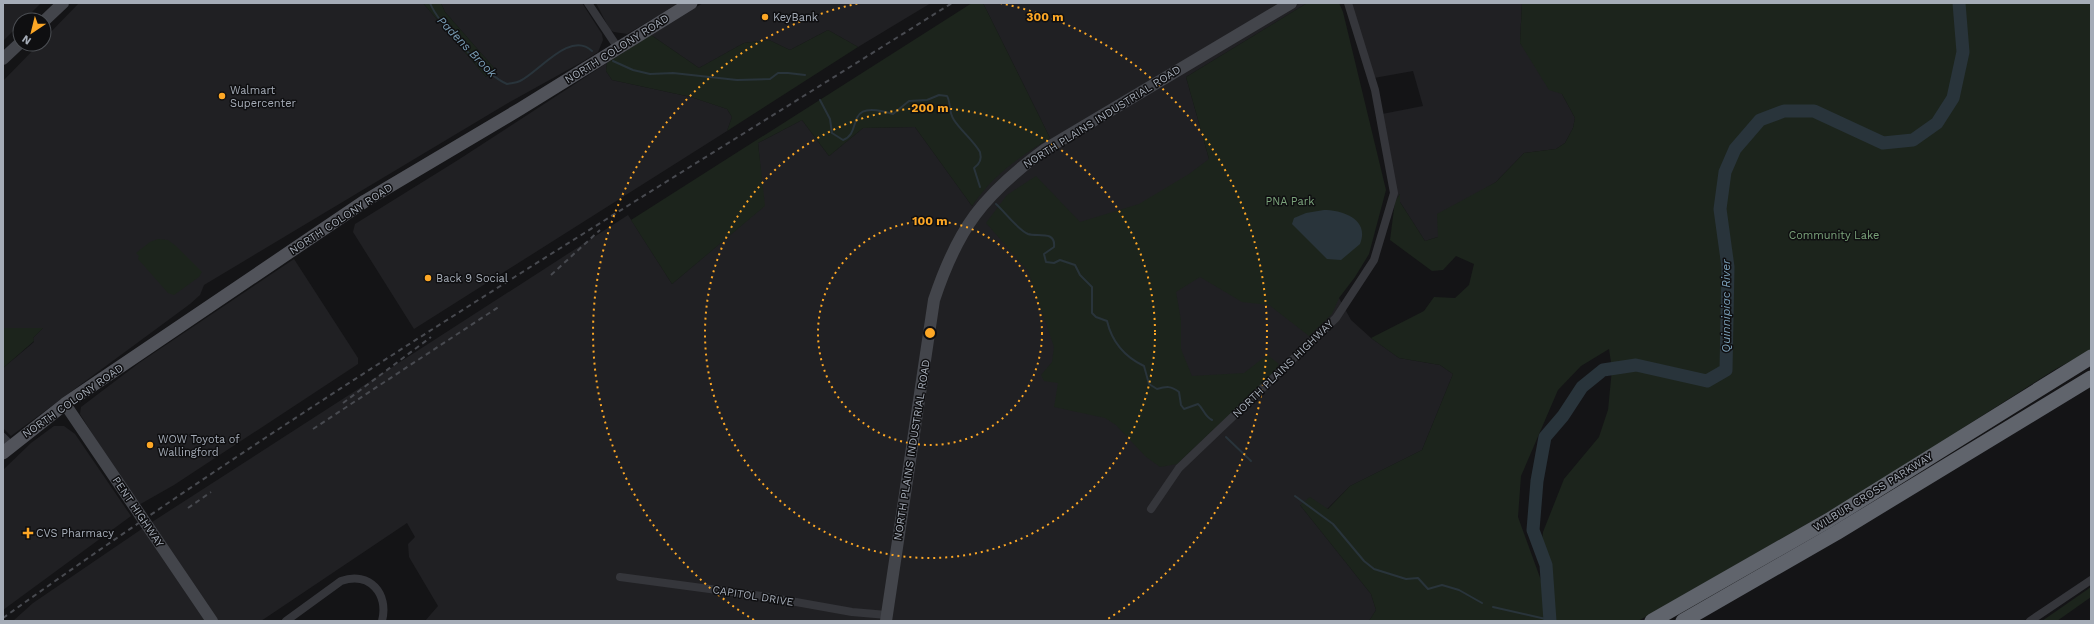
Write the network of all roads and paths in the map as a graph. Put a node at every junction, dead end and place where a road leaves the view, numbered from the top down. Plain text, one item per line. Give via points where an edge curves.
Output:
1 (63, 3) edge
2 (588, 3) edge
3 (690, 3) edge
4 (1291, 3) edge
5 (1348, 3) edge
6 (52, 13) edge
7 (618, 48) junction
8 (12, 51) edge
9 (3, 59) edge
10 (2091, 357) edge
11 (2091, 378) edge
12 (65, 404) junction
13 (6, 445) edge
14 (1151, 509) dead end
15 (620, 577) dead end
16 (2091, 580) edge
17 (886, 618) edge
18 (212, 621) edge
19 (286, 621) edge
20 (382, 621) edge
21 (1652, 621) edge
22 (1684, 621) edge
23 (2030, 621) edge

1 - 6 street
2 - 7 street
3 - 7 main road, NORTH COLONY ROAD
4 - 17 street, NORTH PLAINS INDUSTRIAL ROAD via 1044,150 1016,170 970,219 945,268 934,300
5 - 14 street, NORTH PLAINS HIGHWAY via 1375,90 1394,193 1374,260 1336,318 1179,468
7 - 12 main road, NORTH COLONY ROAD via 366,201
8 - 9 street
10 - 21 highway, WILBUR CROSS PARKWAY via 2071,367 1829,520
11 - 22 highway, WILBUR CROSS PARKWAY via 1836,533
12 - 13 main road, NORTH COLONY ROAD
12 - 18 street, PENT HIGHWAY
15 - 17 street, CAPITOL DRIVE via 762,596
16 - 23 street
19 - 20 street via 341,582 351,579 367,582 379,592 384,604

